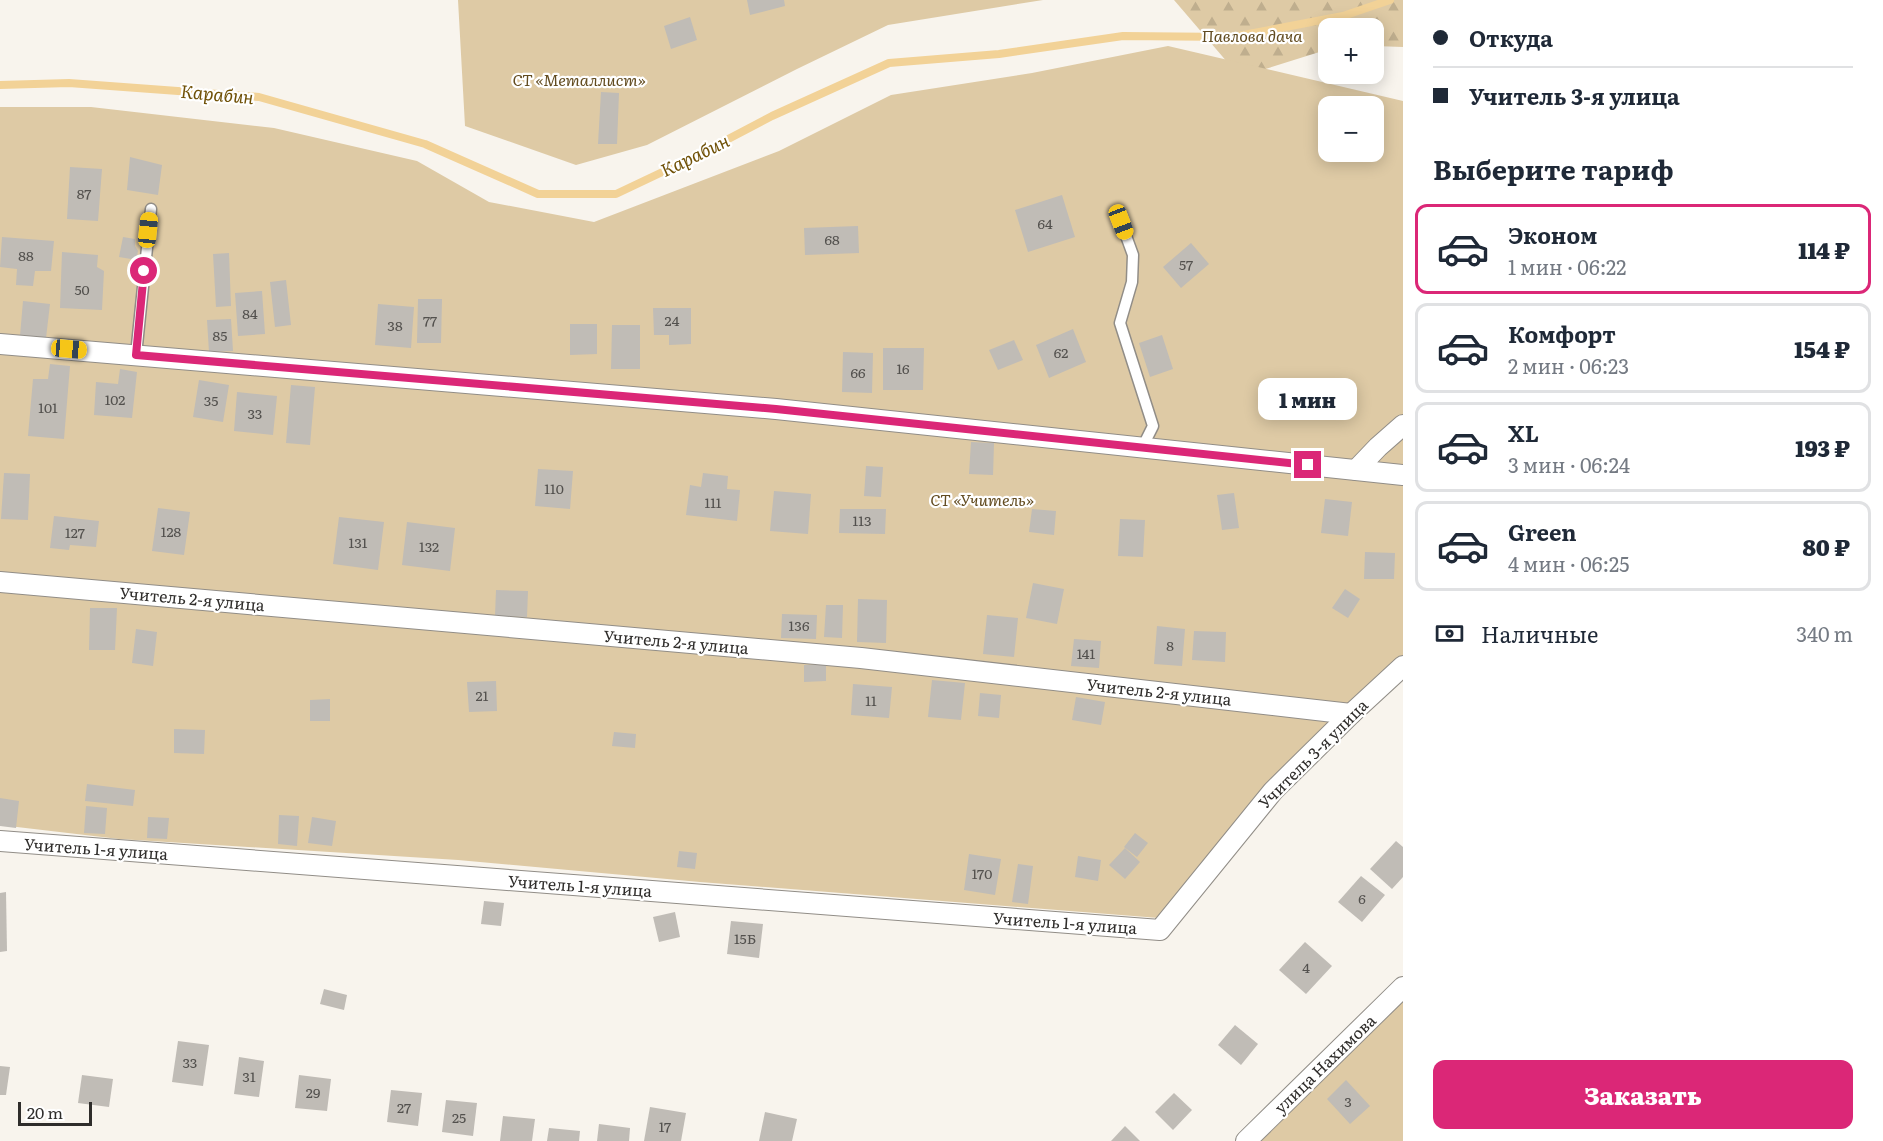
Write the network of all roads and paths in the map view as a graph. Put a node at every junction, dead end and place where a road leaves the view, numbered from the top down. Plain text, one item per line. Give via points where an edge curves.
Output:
1 (151, 209) dead end
2 (1121, 222) dead end
3 (0, 344) edge
4 (136, 355) junction
5 (1403, 425) edge
6 (1142, 448) junction
7 (1356, 470) junction
8 (1403, 475) edge
9 (0, 582) edge
10 (1403, 666) edge
11 (1351, 714) junction
12 (0, 841) edge
13 (1160, 930) joint
14 (1403, 987) edge
15 (1246, 1141) edge

1 - 4 lane
2 - 6 lane via 1133,255 1132,282 1120,323 1153,426
3 - 4 street
4 - 6 street via 776,409
5 - 7 street
6 - 7 street
7 - 8 street
9 - 11 street, Учитель 2-я улица via 861,658
10 - 11 street, Учитель 3-я улица
11 - 13 street, Учитель 3-я улица via 1273,791
12 - 13 street, Учитель 1-я улица
14 - 15 street, улица Нахимова

